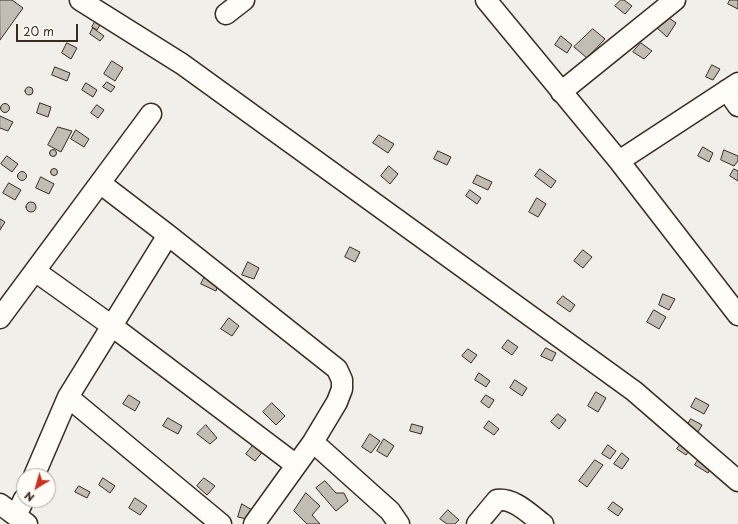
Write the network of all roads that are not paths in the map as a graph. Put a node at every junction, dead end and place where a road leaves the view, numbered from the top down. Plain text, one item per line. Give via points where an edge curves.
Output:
1 (80, 0) edge
2 (244, 0) edge
3 (675, 0) edge
4 (496, 3) edge
5 (226, 14) dead end
6 (561, 92) junction
7 (734, 93) edge
8 (151, 114) dead end
9 (619, 161) junction
10 (100, 183) junction
11 (168, 235) junction
12 (35, 271) junction
13 (738, 315) edge
14 (0, 318) edge
15 (112, 326) junction
16 (68, 397) junction
17 (313, 442) junction
18 (296, 465) junction
19 (37, 468) edge
20 (738, 481) edge
21 (0, 504) edge
22 (22, 513) edge
23 (221, 524) edge
24 (254, 524) edge
25 (399, 524) edge
26 (477, 524) edge
27 (543, 524) edge

1 - 20 street via 182,64 634,391
2 - 5 street
3 - 6 street
4 - 6 street
6 - 9 street
7 - 9 street
8 - 10 street
9 - 13 street
10 - 11 street
10 - 12 street
11 - 15 street
11 - 17 street via 337,369 342,380 342,389
12 - 14 street
12 - 15 street
15 - 16 street
15 - 18 street
16 - 19 street
16 - 23 street
17 - 18 street
17 - 25 street via 390,511
18 - 24 street
21 - 22 street
26 - 27 street via 497,500 506,499

